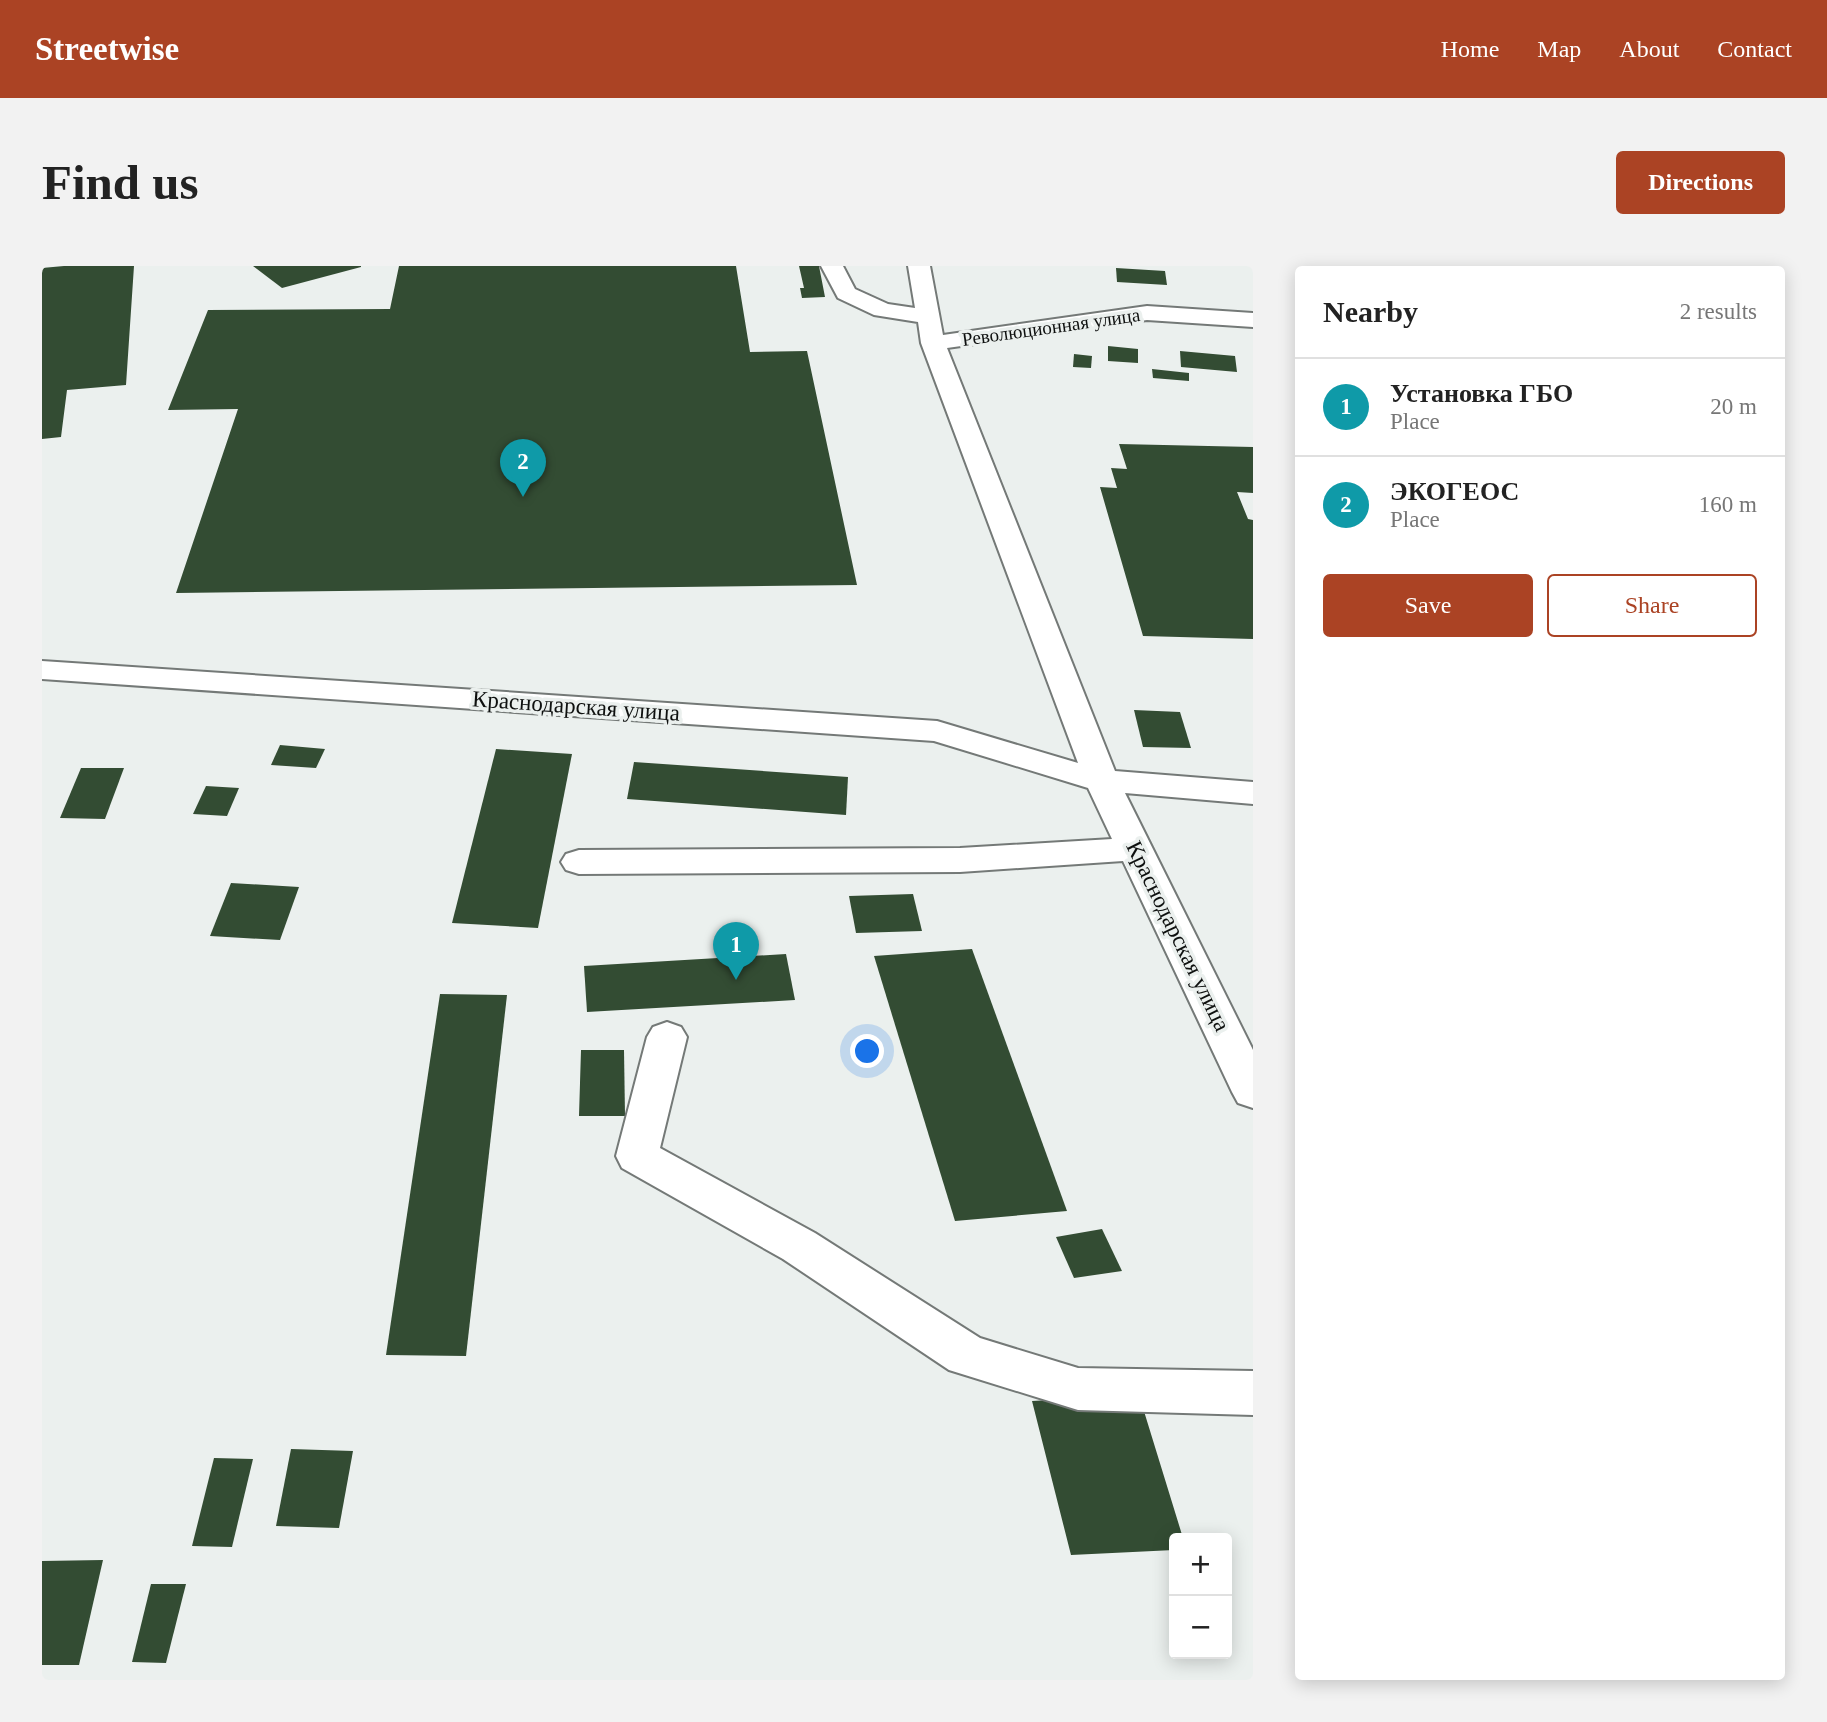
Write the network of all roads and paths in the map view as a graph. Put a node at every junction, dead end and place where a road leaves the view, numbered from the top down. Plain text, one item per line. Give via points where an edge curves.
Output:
1 (832, 266) edge
2 (919, 266) edge
3 (1253, 320) edge
4 (930, 330) junction
5 (42, 670) edge
6 (1102, 781) junction
7 (1253, 793) edge
8 (1135, 849) junction
9 (579, 862) dead end
10 (667, 1037) dead end
11 (1253, 1092) edge
12 (1253, 1393) edge

1 - 4 street, Революционная улица via 846,293
2 - 4 street, Краснодарская улица
3 - 4 street, Революционная улица via 1147,313
4 - 6 street, Краснодарская улица
5 - 6 street, Краснодарская улица via 937,731
6 - 7 street
6 - 8 street, Краснодарская улица
8 - 9 street via 960,860
8 - 11 street, Краснодарская улица
10 - 12 street via 637,1156 799,1245 966,1355 1078,1389

